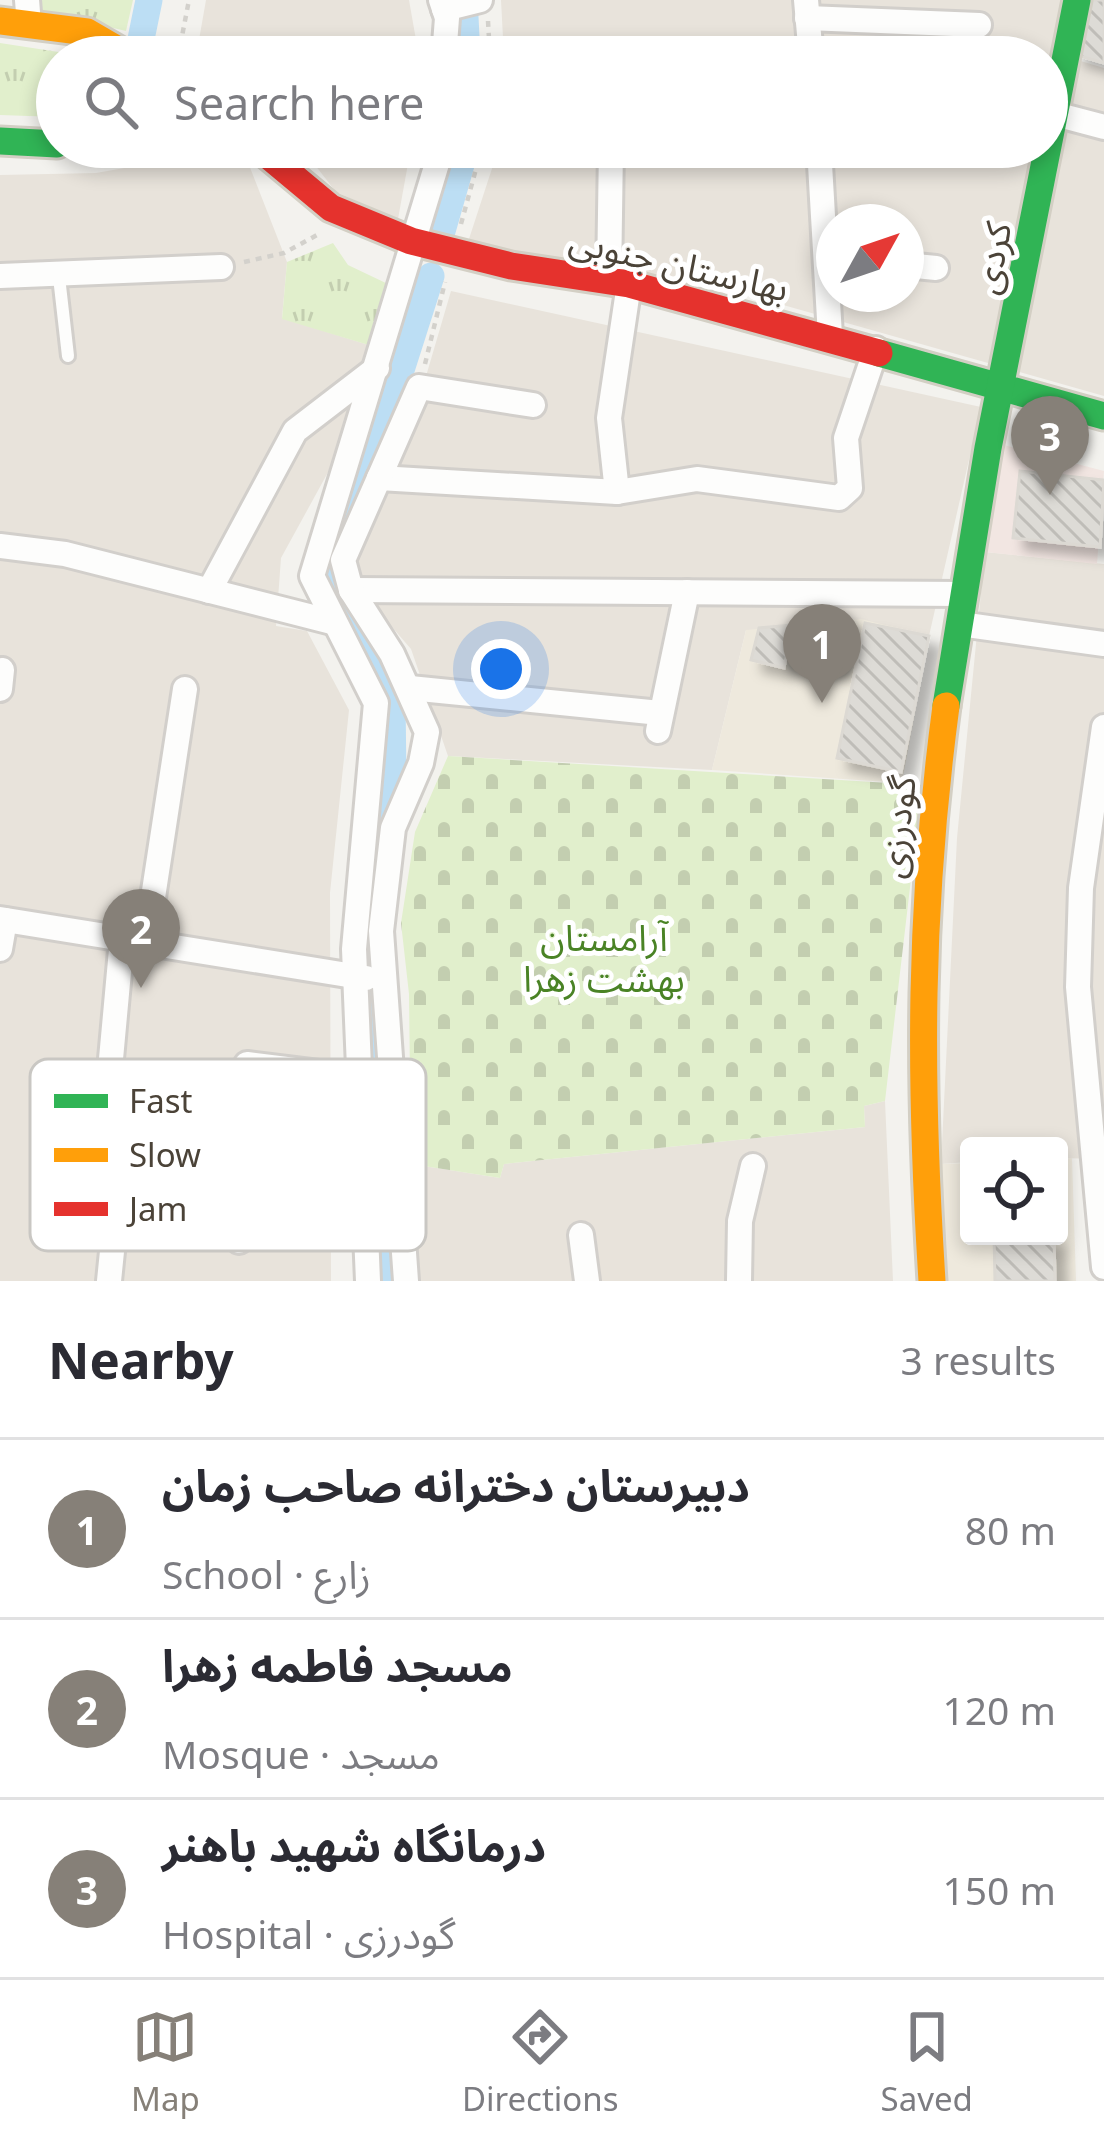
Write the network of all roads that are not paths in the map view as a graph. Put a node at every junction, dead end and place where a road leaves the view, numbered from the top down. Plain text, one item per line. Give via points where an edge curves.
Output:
1 (1077, 0) edge
2 (443, 5) edge
3 (484, 7) edge
4 (807, 9) edge
5 (28, 12) edge
6 (0, 21) edge
7 (979, 25) dead end
8 (94, 36) edge
9 (442, 36) edge
10 (1068, 47) edge
11 (1068, 117) edge
12 (1104, 127) edge
13 (0, 141) edge
14 (36, 143) edge
15 (283, 168) edge
16 (436, 168) edge
17 (611, 168) edge
18 (822, 168) edge
19 (1045, 168) edge
20 (826, 204) edge
21 (416, 243) junction
22 (221, 267) road end
23 (924, 267) edge
24 (936, 268) dead end
25 (0, 276) edge
26 (59, 277) junction
27 (619, 282) junction
28 (831, 312) edge
29 (830, 336) junction
30 (876, 349) junction
31 (68, 356) dead end
32 (377, 368) junction
33 (1004, 387) junction
34 (532, 405) dead end
35 (1104, 416) edge
36 (379, 478) junction
37 (617, 492) junction
38 (0, 546) edge
39 (351, 590) junction
40 (209, 591) junction
41 (687, 592) junction
42 (964, 594) junction
43 (332, 622) junction
44 (960, 624) junction
45 (1104, 644) edge
46 (410, 688) junction
47 (185, 689) dead end
48 (1104, 728) edge
49 (3, 920) edge
50 (134, 941) junction
51 (0, 949) edge
52 (355, 976) junction
53 (387, 981) junction
54 (116, 1059) edge
55 (358, 1059) edge
56 (392, 1059) edge
57 (753, 1166) dead end
58 (580, 1235) dead end
59 (112, 1251) edge
60 (367, 1251) edge
61 (404, 1251) edge
62 (1104, 1268) edge
63 (109, 1281) edge
64 (368, 1281) edge
65 (406, 1281) edge
66 (587, 1281) edge
67 (739, 1281) edge
68 (932, 1281) edge

1 - 10 street, کردی
2 - 3 street
2 - 9 street
4 - 7 street
5 - 6 street
5 - 8 street
11 - 12 street
13 - 14 street
15 - 21 street, بهارستان جنوبی via 332,208
16 - 21 street
17 - 27 street
18 - 20 street
19 - 33 street, کردی
21 - 27 street, بهارستان جنوبی
21 - 32 street
22 - 26 street
23 - 24 street
25 - 26 street
26 - 31 lane
27 - 29 street, بهارستان جنوبی
27 - 37 street via 609,418
28 - 29 street
29 - 30 street, بهارستان جنوبی
30 - 33 street, بهارستان جنوبی
30 - 37 street via 846,438 850,488 839,498 697,478
32 - 40 street via 295,431
32 - 43 street via 312,576
33 - 35 street, بهارستان جنوبی
33 - 42 street, گودرزی
34 - 36 street via 419,387
36 - 37 street
36 - 39 street via 343,560
38 - 40 street
39 - 41 street
39 - 46 street
40 - 43 street
41 - 42 street
41 - 46 street via 659,722
42 - 44 street, گودرزی
43 - 52 street via 376,703
44 - 45 street
44 - 68 street, گودرزی via 924,901
46 - 53 street via 428,732 387,862
47 - 50 street
48 - 62 street via 1081,888 1078,987
49 - 50 street
49 - 51 street
50 - 52 street
50 - 54 street
52 - 53 street
52 - 55 street
53 - 56 street
57 - 67 street via 740,1221
58 - 66 street
59 - 63 street
60 - 64 street
61 - 65 street

